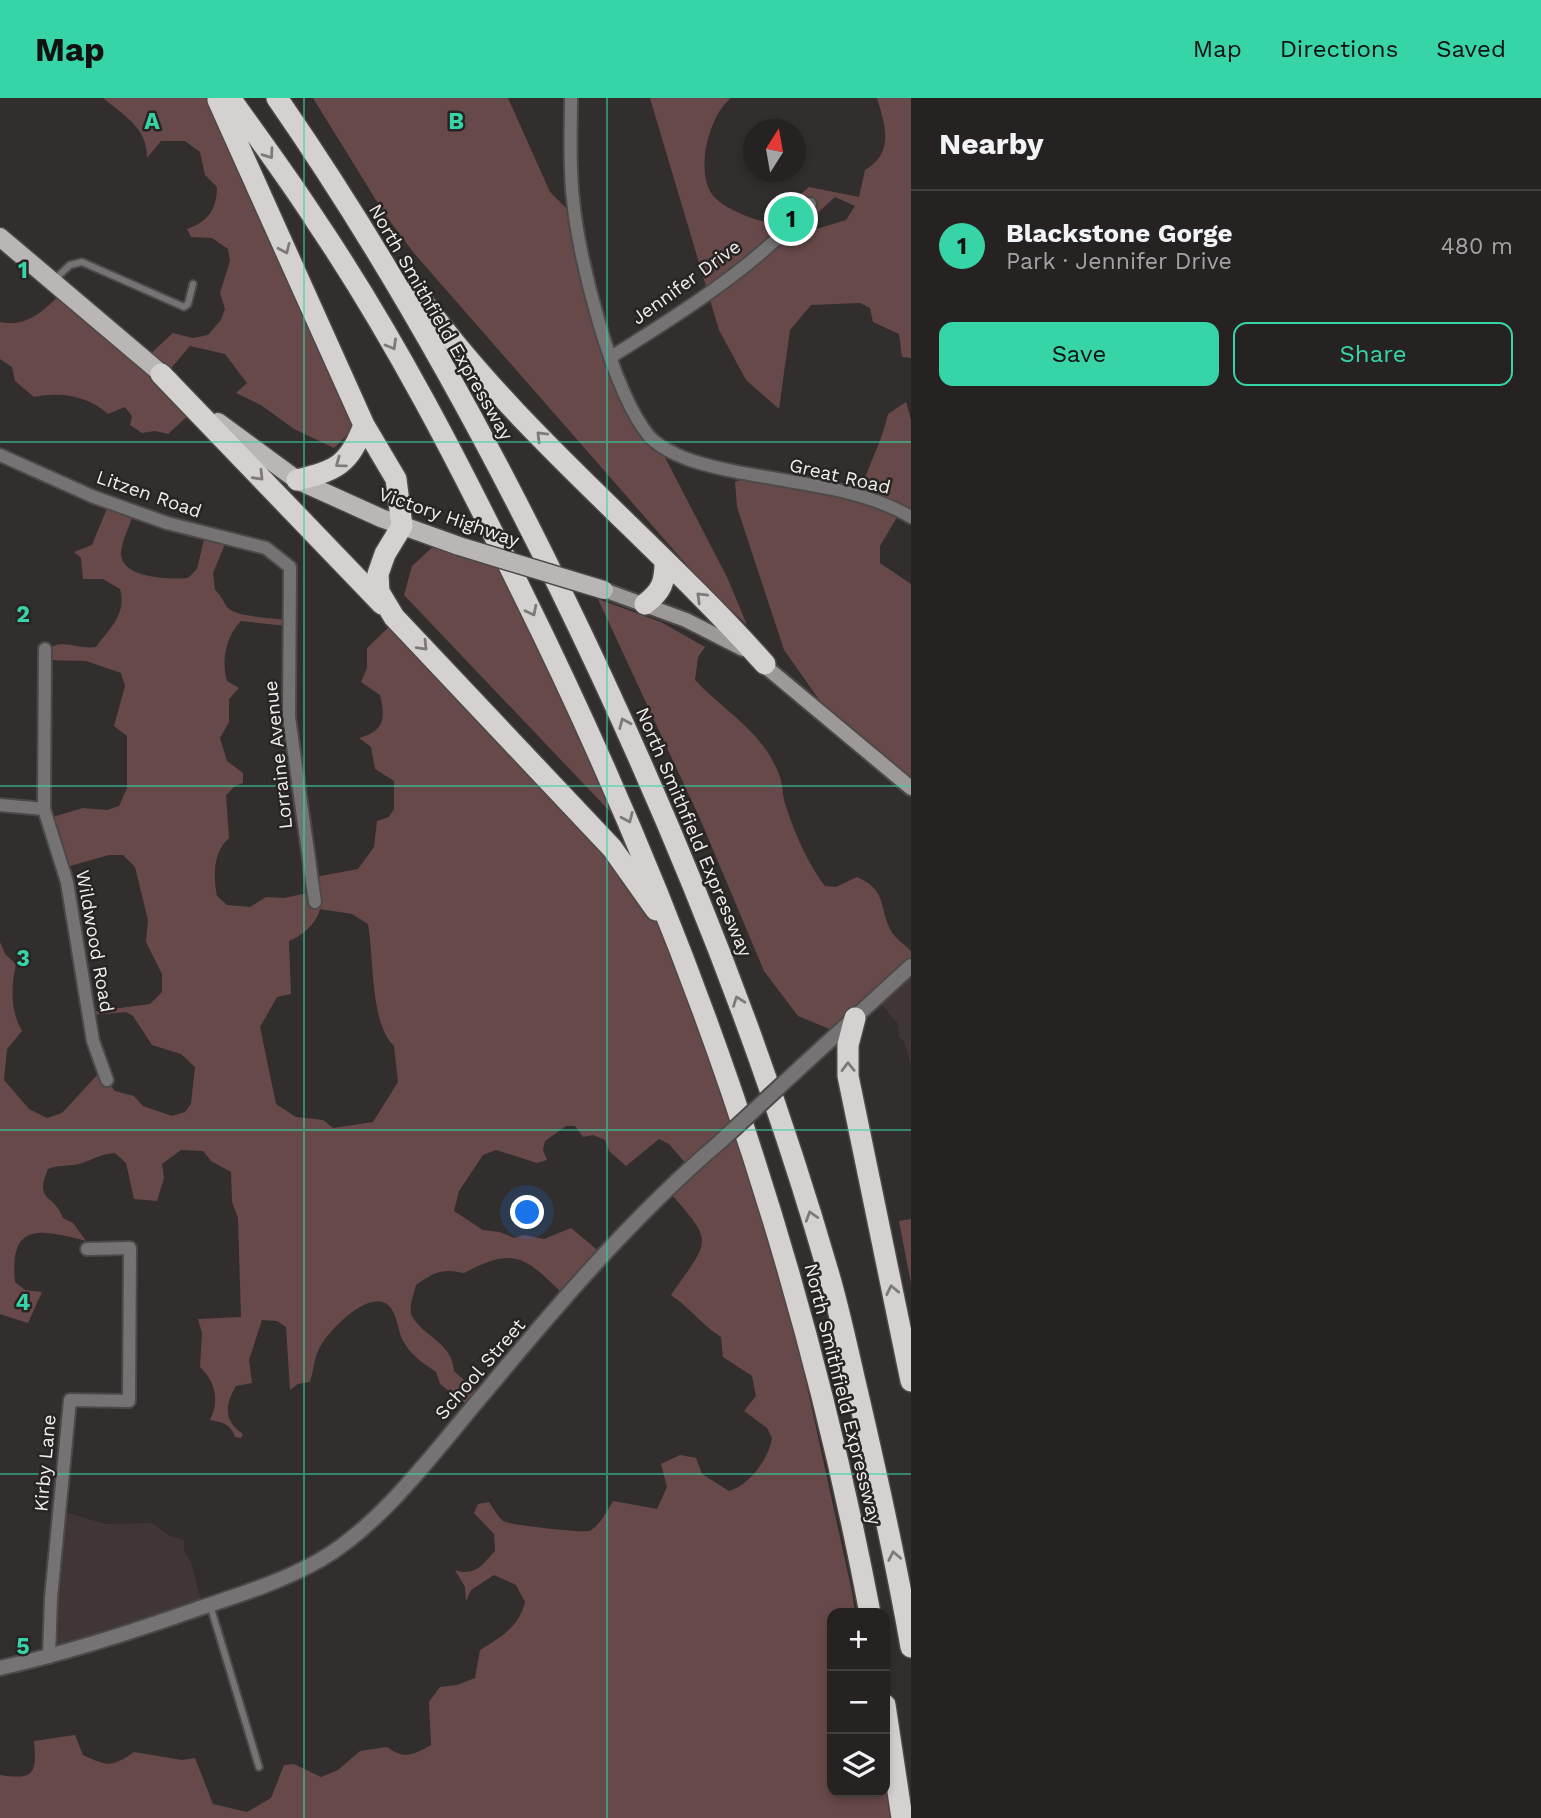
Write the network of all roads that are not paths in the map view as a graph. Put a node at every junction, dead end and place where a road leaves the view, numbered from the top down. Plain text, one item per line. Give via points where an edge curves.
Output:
1 (217, 98) edge
2 (230, 98) edge
3 (277, 98) edge
4 (570, 98) edge
5 (810, 204) dead end
6 (0, 237) edge
7 (371, 241) junction
8 (53, 281) junction
9 (193, 284) dead end
10 (611, 357) junction
11 (161, 374) junction
12 (364, 425) junction
13 (0, 456) edge
14 (297, 480) junction
15 (911, 517) edge
16 (402, 526) junction
17 (286, 562) joint
18 (664, 562) junction
19 (604, 590) joint
20 (645, 604) junction
21 (394, 617) junction
22 (45, 649) dead end
23 (765, 664) junction
24 (911, 788) edge
25 (0, 805) edge
26 (44, 809) junction
27 (315, 902) dead end
28 (911, 966) edge
29 (696, 986) junction
30 (855, 1018) junction
31 (107, 1080) dead end
32 (87, 1250) dead end
33 (911, 1381) edge
34 (210, 1605) junction
35 (869, 1608) edge
36 (911, 1647) edge
37 (49, 1657) junction
38 (0, 1668) edge
39 (889, 1734) edge
40 (259, 1767) dead end
41 (902, 1818) edge

1 -> 12 highway
2 -> 29 highway, North Smithfield Expressway via 361,292 484,511 616,788
3 - 7 highway, North Smithfield Expressway
4 - 10 street, Great Road via 575,214 584,266
5 - 10 street, Jennifer Drive via 740,268
6 - 8 main road, Victory Highway
18 -> 7 highway via 487,381
36 -> 7 highway, North Smithfield Expressway via 885,1509 830,1279 724,964 626,728 580,631 509,486
8 - 9 lane via 70,265 82,262 184,307
8 - 11 main road, Victory Highway
10 - 15 street, Great Road via 627,402 657,443 689,460 868,498
11 - 14 main road, Victory Highway
11 -> 21 highway
12 -> 14 highway via 355,449 341,465
12 - 16 highway via 396,479
13 - 17 street, Litzen Road via 167,523 266,548
14 - 16 main road, Victory Highway
16 - 19 main road, Victory Highway, bridge
16 - 21 highway via 378,574 379,592
17 - 27 street, Lorraine Avenue via 292,578 287,616 289,717
18 - 20 highway via 665,582
23 -> 18 highway
19 - 20 main road, Victory Highway
20 - 23 main road, Victory Highway via 720,635
21 -> 29 highway via 612,848 660,917
22 - 26 street, Wildwood Road
23 - 24 main road, Victory Highway
25 - 26 street
26 - 31 street, Wildwood Road via 67,882 93,1041
28 - 30 street, School Street
29 - 35 highway, North Smithfield Expressway via 748,1135 804,1320
33 -> 30 highway via 848,1076 848,1045
30 - 34 street, School Street, bridge via 611,1244 406,1485 360,1529 321,1559
32 - 37 street, Kirby Lane via 130,1248 129,1401 70,1400
34 - 37 street, School Street
34 - 40 lane
37 - 38 street, School Street
39 - 41 highway

